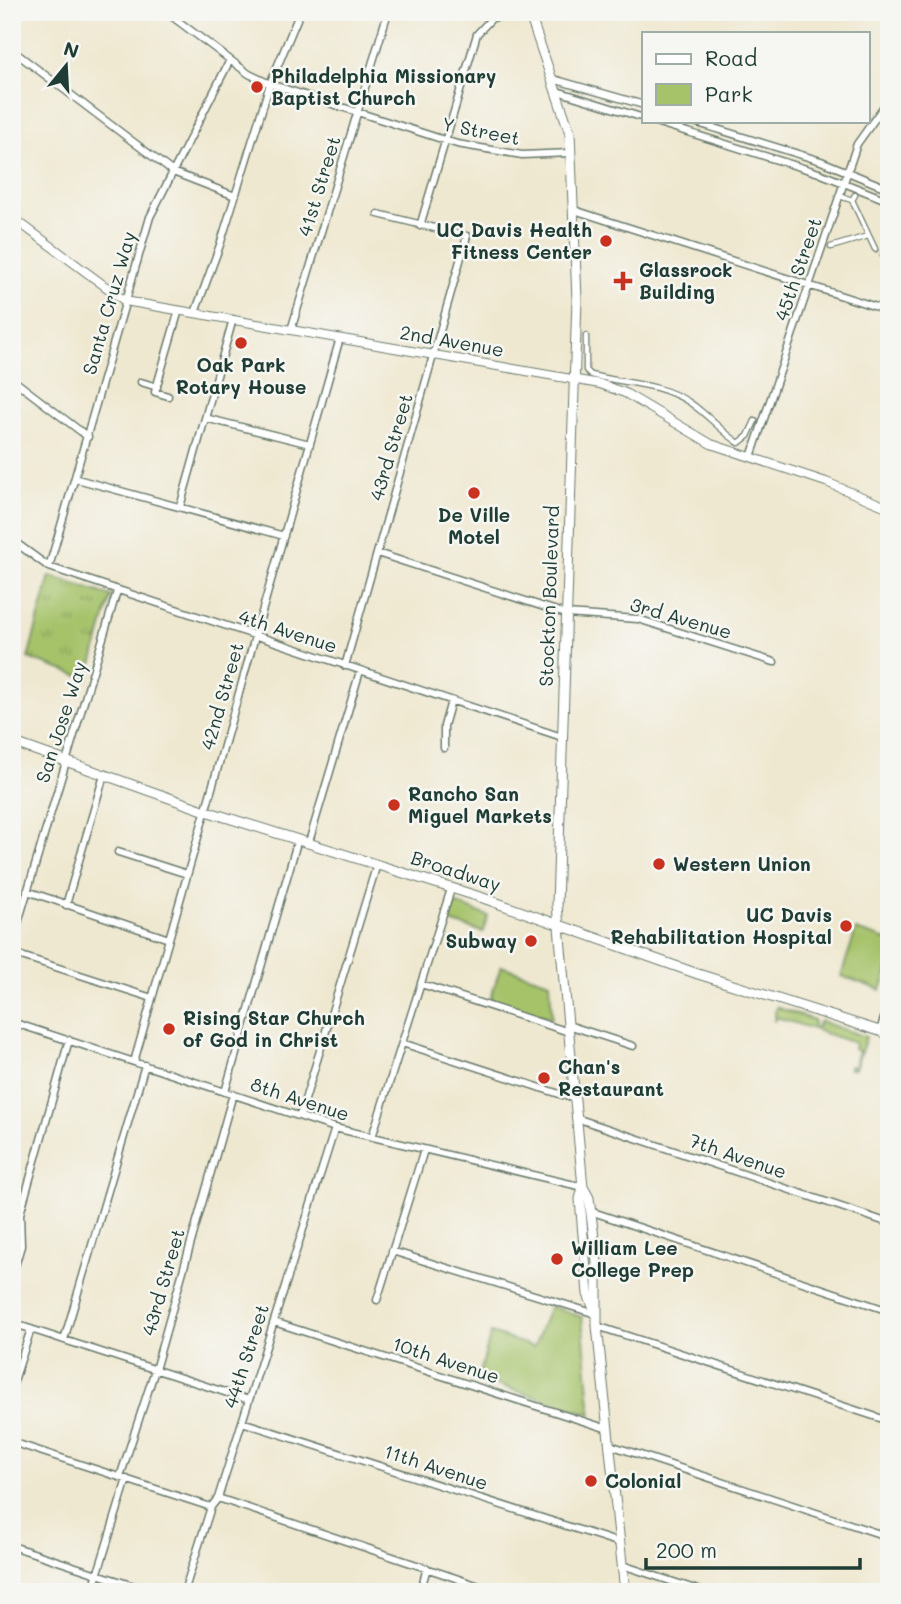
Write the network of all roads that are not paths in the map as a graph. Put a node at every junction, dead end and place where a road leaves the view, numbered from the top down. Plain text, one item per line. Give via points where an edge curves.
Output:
1 (166, 12) edge
2 (300, 12) edge
3 (388, 12) edge
4 (528, 12) edge
5 (12, 50) edge
6 (230, 60) junction
7 (553, 79) junction
8 (270, 85) junction
9 (557, 91) junction
10 (889, 99) edge
11 (642, 104) edge
12 (357, 113) junction
13 (642, 117) edge
14 (655, 122) edge
15 (694, 122) edge
16 (445, 141) junction
17 (571, 153) junction
18 (173, 172) junction
19 (847, 173) junction
20 (844, 184) junction
21 (889, 189) edge
22 (235, 196) junction
23 (844, 197) dead end
24 (889, 201) edge
25 (574, 210) junction
26 (378, 214) dead end
27 (12, 217) edge
28 (420, 226) junction
29 (868, 236) junction
30 (831, 247) dead end
31 (875, 249) tunnel mouth
32 (811, 284) junction
33 (125, 301) junction
34 (179, 310) junction
35 (889, 311) edge
36 (195, 313) junction
37 (233, 320) junction
38 (291, 330) junction
39 (586, 336) dead end
40 (340, 338) junction
41 (433, 354) junction
42 (575, 378) junction
43 (12, 379) edge
44 (141, 382) dead end
45 (156, 387) junction
46 (168, 396) dead end
47 (205, 418) junction
48 (755, 421) dead end
49 (88, 437) junction
50 (310, 444) junction
51 (751, 457) junction
52 (77, 479) junction
53 (180, 507) junction
54 (889, 509) edge
55 (284, 536) junction
56 (12, 540) edge
57 (377, 554) junction
58 (49, 568) junction
59 (117, 592) junction
60 (566, 614) junction
61 (255, 637) junction
62 (774, 662) dead end
63 (345, 666) junction
64 (360, 671) junction
65 (451, 701) junction
66 (562, 737) junction
67 (12, 742) edge
68 (444, 748) dead end
69 (66, 761) junction
70 (104, 775) junction
71 (206, 811) junction
72 (298, 839) junction
73 (309, 842) junction
74 (118, 852) dead end
75 (377, 864) junction
76 (187, 874) junction
77 (451, 889) junction
78 (27, 891) junction
79 (66, 905) junction
80 (558, 924) junction
81 (169, 939) junction
82 (12, 943) edge
83 (12, 953) edge
84 (421, 984) junction
85 (152, 998) junction
86 (889, 1003) edge
87 (12, 1022) edge
88 (569, 1029) junction
89 (884, 1032) edge
90 (69, 1040) junction
91 (402, 1043) junction
92 (633, 1046) dead end
93 (134, 1062) junction
94 (145, 1065) junction
95 (225, 1092) junction
96 (233, 1094) junction
97 (575, 1099) junction
98 (300, 1116) junction
99 (576, 1118) junction
100 (335, 1128) junction
101 (372, 1137) junction
102 (424, 1150) junction
103 (583, 1187) junction
104 (590, 1211) junction
105 (889, 1223) edge
106 (392, 1251) junction
107 (12, 1276) edge
108 (376, 1300) dead end
109 (889, 1311) edge
110 (596, 1314) junction
111 (274, 1322) junction
112 (12, 1323) edge
113 (597, 1326) junction
114 (31, 1329) junction
115 (64, 1340) junction
116 (155, 1370) junction
117 (12, 1387) edge
118 (249, 1400) junction
119 (889, 1421) edge
120 (242, 1422) junction
121 (608, 1429) junction
122 (12, 1442) edge
123 (610, 1445) junction
124 (123, 1478) junction
125 (218, 1498) junction
126 (211, 1507) junction
127 (889, 1536) edge
128 (620, 1543) junction
129 (12, 1546) edge
130 (622, 1565) junction
131 (428, 1568) junction
132 (97, 1574) junction
133 (92, 1592) edge
134 (152, 1592) edge
135 (184, 1592) edge
136 (420, 1592) edge
137 (497, 1592) edge
138 (625, 1592) edge
139 (704, 1592) edge

1 - 6 street, Y Street
2 - 8 street
3 - 12 street, 41st Street
4 - 7 main road, Stockton Boulevard
4 - 16 street via 500,15 481,27
5 - 18 street
6 - 8 street, Y Street
6 - 18 street, Santa Cruz Way
7 - 9 main road, Stockton Boulevard
7 - 11 street
8 - 12 street, Y Street
8 - 22 street
9 - 13 street
9 - 17 main road, Stockton Boulevard
10 - 19 street, 45th Street via 857,144
12 - 16 street, Y Street
12 - 38 street, 41st Street
14 - 20 street
15 - 19 street
16 - 17 street, Y Street via 522,155
16 - 28 street
17 - 25 main road, Stockton Boulevard
18 - 22 street
18 - 33 street, Santa Cruz Way via 150,217
19 - 20 street, 45th Street
19 - 21 street
20 - 24 street
20 - 32 street, 45th Street
22 - 36 street
23 - 29 street via 853,198
25 - 32 street
25 - 42 main road, Stockton Boulevard via 578,287
26 - 28 street
27 - 33 street, 2nd Avenue
28 - 41 street, 43rd Street via 467,236
29 - 30 street
29 - 31 street
32 - 35 street
32 - 51 street, 45th Street
33 - 34 street, 2nd Avenue
33 - 49 street, Santa Cruz Way
34 - 36 street, 2nd Avenue
34 - 45 street
36 - 37 street, 2nd Avenue
37 - 38 street, 2nd Avenue
37 - 47 street
38 - 40 street, 2nd Avenue
39 - 48 street via 586,370 591,375 635,381 678,396 739,443
40 - 41 street, 2nd Avenue
40 - 50 street, 42nd Street
41 - 42 street, 2nd Avenue
41 - 57 street, 43rd Street
42 - 51 street, 2nd Avenue via 625,393 693,436
42 - 60 main road, Stockton Boulevard
43 - 49 street
44 - 45 street
45 - 46 street via 155,392
47 - 50 street
47 - 53 street
49 - 52 street, Santa Cruz Way
50 - 55 street, 42nd Street
51 - 54 street, 2nd Avenue
52 - 53 street
52 - 58 street, Santa Cruz Way
53 - 55 street
55 - 61 street, 42nd Street
56 - 58 street, 4th Avenue
57 - 60 street, 3rd Avenue
57 - 63 street, 43rd Street
58 - 59 street, 4th Avenue
59 - 61 street, 4th Avenue
59 - 69 street, San Jose Way
60 - 62 street, 3rd Avenue via 638,619
60 - 66 main road, Stockton Boulevard
61 - 63 street, 4th Avenue
61 - 71 street, 42nd Street
63 - 64 street, 4th Avenue
64 - 65 street, 4th Avenue
64 - 73 street
65 - 66 street, 4th Avenue
65 - 68 street
66 - 80 main road, Stockton Boulevard
67 - 69 main road, Broadway
69 - 70 main road, Broadway
69 - 78 street, San Jose Way
70 - 71 main road, Broadway
70 - 79 street
71 - 72 main road, Broadway
71 - 76 street, 42nd Street
72 - 73 main road, Broadway
72 - 95 street
73 - 75 main road, Broadway
74 - 76 street
75 - 77 main road, Broadway
75 - 98 street
76 - 81 street, 42nd Street
77 - 80 main road, Broadway
77 - 84 street
78 - 79 street
78 - 82 street, San Jose Way
79 - 81 street
80 - 88 main road, Stockton Boulevard
80 - 89 main road, Broadway
81 - 85 street, 42nd Street
83 - 85 street
84 - 88 street
84 - 91 street
85 - 93 street, 42nd Street
86 - 89 street
87 - 90 street, 8th Avenue
88 - 92 street
88 - 97 main road, Stockton Boulevard
90 - 93 street, 8th Avenue
90 - 107 street via 20,1214 21,1246
91 - 97 street
91 - 101 street
93 - 94 street, 8th Avenue
94 - 95 street, 8th Avenue
94 - 115 street
95 - 96 street, 8th Avenue
96 - 98 street, 8th Avenue
96 - 116 street, 43rd Street
97 - 99 main road, Stockton Boulevard
98 - 100 street, 8th Avenue
99 - 103 main road, Stockton Boulevard
99 - 105 street, 7th Avenue
100 - 101 street, 8th Avenue
100 - 111 street, 44th Street
101 - 102 street, 8th Avenue
102 - 103 street, 8th Avenue
102 - 106 street
103 - 104 main road, Stockton Boulevard
103 - 110 main road, Stockton Boulevard via 580,1199 588,1294
104 - 109 street
104 - 110 main road, Stockton Boulevard via 599,1290
106 - 108 street
106 - 110 street
110 - 113 main road, Stockton Boulevard
111 - 118 street, 44th Street
111 - 121 street, 10th Avenue
112 - 114 street
113 - 119 street
113 - 121 main road, Stockton Boulevard
114 - 115 street
114 - 117 street
115 - 116 street
116 - 118 street
116 - 124 street, 43rd Street
118 - 120 street, 44th Street
120 - 125 street, 44th Street
120 - 128 street, 11th Avenue
121 - 123 main road, Stockton Boulevard
122 - 124 street
123 - 127 street
123 - 128 main road, Stockton Boulevard
124 - 126 street
124 - 132 street, 43rd Street
125 - 126 street, 44th Street
125 - 131 street
126 - 135 street, 44th Street
128 - 130 main road, Stockton Boulevard
129 - 132 street
130 - 138 main road, Stockton Boulevard
130 - 139 street
131 - 136 street
131 - 137 street
132 - 133 street, 43rd Street
132 - 134 street

